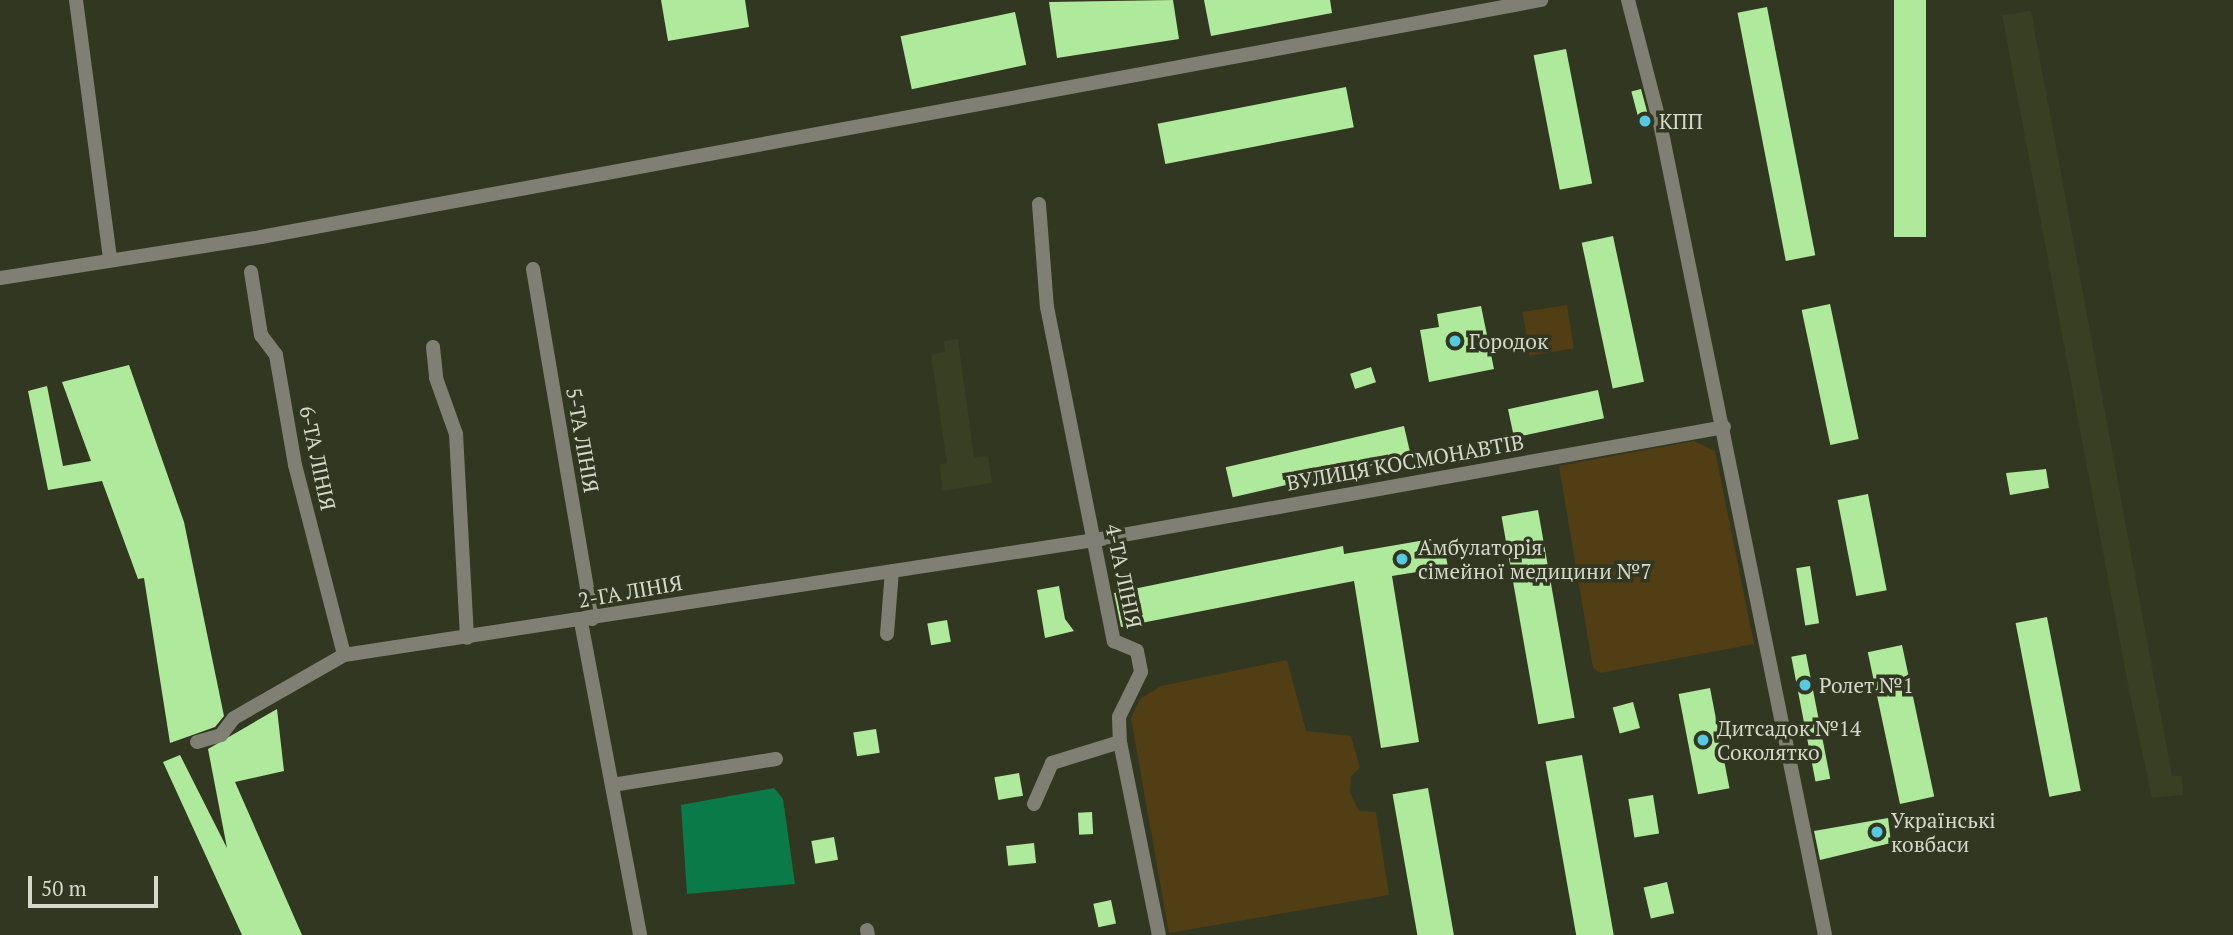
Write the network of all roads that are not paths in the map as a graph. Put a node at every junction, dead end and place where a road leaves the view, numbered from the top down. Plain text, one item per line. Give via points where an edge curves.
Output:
1 (76, 0) edge
2 (1541, 0) edge
3 (1628, 0) edge
4 (1039, 204) dead end
5 (110, 260) junction
6 (533, 269) dead end
7 (251, 272) dead end
8 (0, 278) edge
9 (433, 346) dead end
10 (1724, 427) junction
11 (1095, 540) junction
12 (892, 571) junction
13 (587, 620) junction
14 (887, 634) dead end
15 (467, 638) junction
16 (344, 655) junction
17 (197, 742) dead end
18 (1120, 743) junction
19 (776, 759) dead end
20 (612, 785) junction
21 (1034, 804) dead end
22 (640, 935) edge
23 (1159, 935) edge
24 (1825, 935) edge

1 - 5 street
2 - 5 street
3 - 10 street
4 - 11 street, 4-ТА ЛІНІЯ via 1047,307
5 - 8 street
6 - 13 street, 5-ТА ЛІНІЯ
7 - 16 street, 6-ТА ЛІНІЯ via 261,335 276,355 295,465
9 - 15 street via 436,378 456,434
10 - 11 street, ВУЛИЦЯ КОСМОНАВТІВ
10 - 24 street
11 - 12 street, 2-ГА ЛІНІЯ
11 - 18 street, 4-ТА ЛІНІЯ via 1114,641 1137,651 1141,672 1119,717
12 - 13 street, 2-ГА ЛІНІЯ
12 - 14 street
13 - 15 street, 2-ГА ЛІНІЯ
13 - 20 street, 5-ТА ЛІНІЯ
15 - 16 street, 2-ГА ЛІНІЯ
16 - 17 street, 2-ГА ЛІНІЯ via 234,718 221,735
18 - 21 street via 1052,762
18 - 23 street, 4-ТА ЛІНІЯ
19 - 20 street
20 - 22 street, 5-ТА ЛІНІЯ

